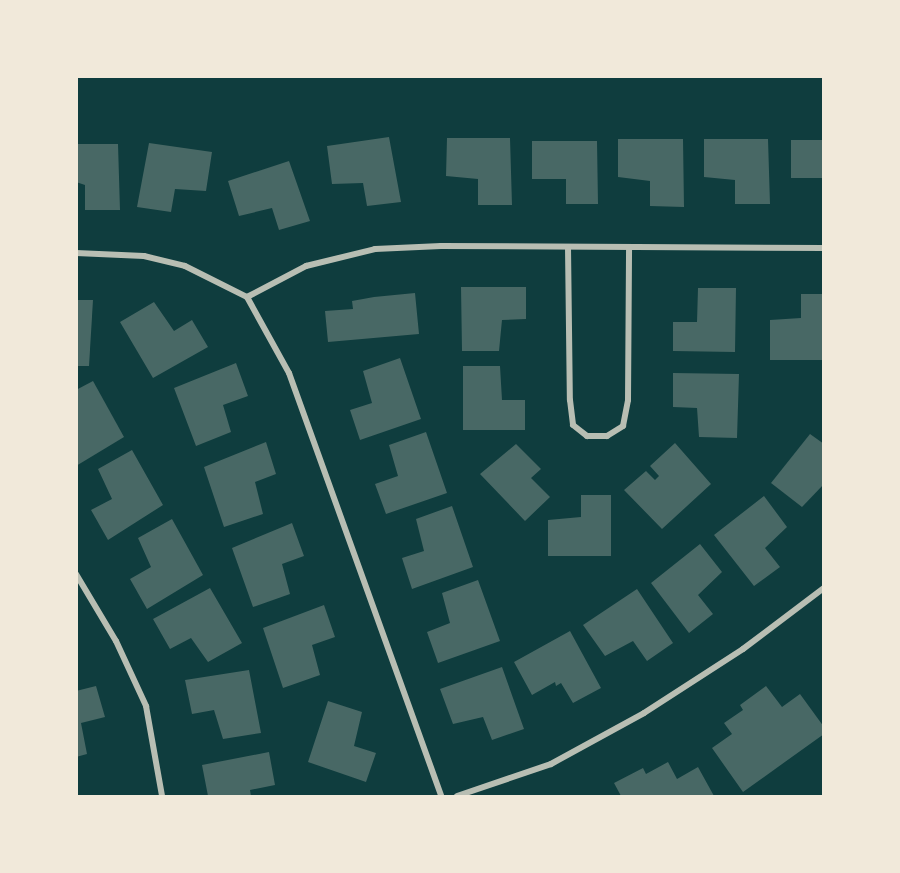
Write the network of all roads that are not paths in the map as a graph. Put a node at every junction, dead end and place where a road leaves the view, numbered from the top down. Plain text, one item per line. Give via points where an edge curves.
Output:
1 (568, 247) junction
2 (629, 248) junction
3 (824, 248) edge
4 (76, 253) edge
5 (248, 297) junction
6 (76, 574) edge
7 (824, 588) edge
8 (162, 796) edge
9 (441, 796) edge
10 (457, 796) edge

1 - 2 street
1 - 2 street via 570,400 573,425 586,436 607,436 623,426 628,400
1 - 5 street via 375,249 306,266
2 - 3 street
4 - 5 street via 144,255 218,279
5 - 9 street via 289,373
6 - 8 street via 116,641 146,706
7 - 10 street via 743,648 644,713 551,764

